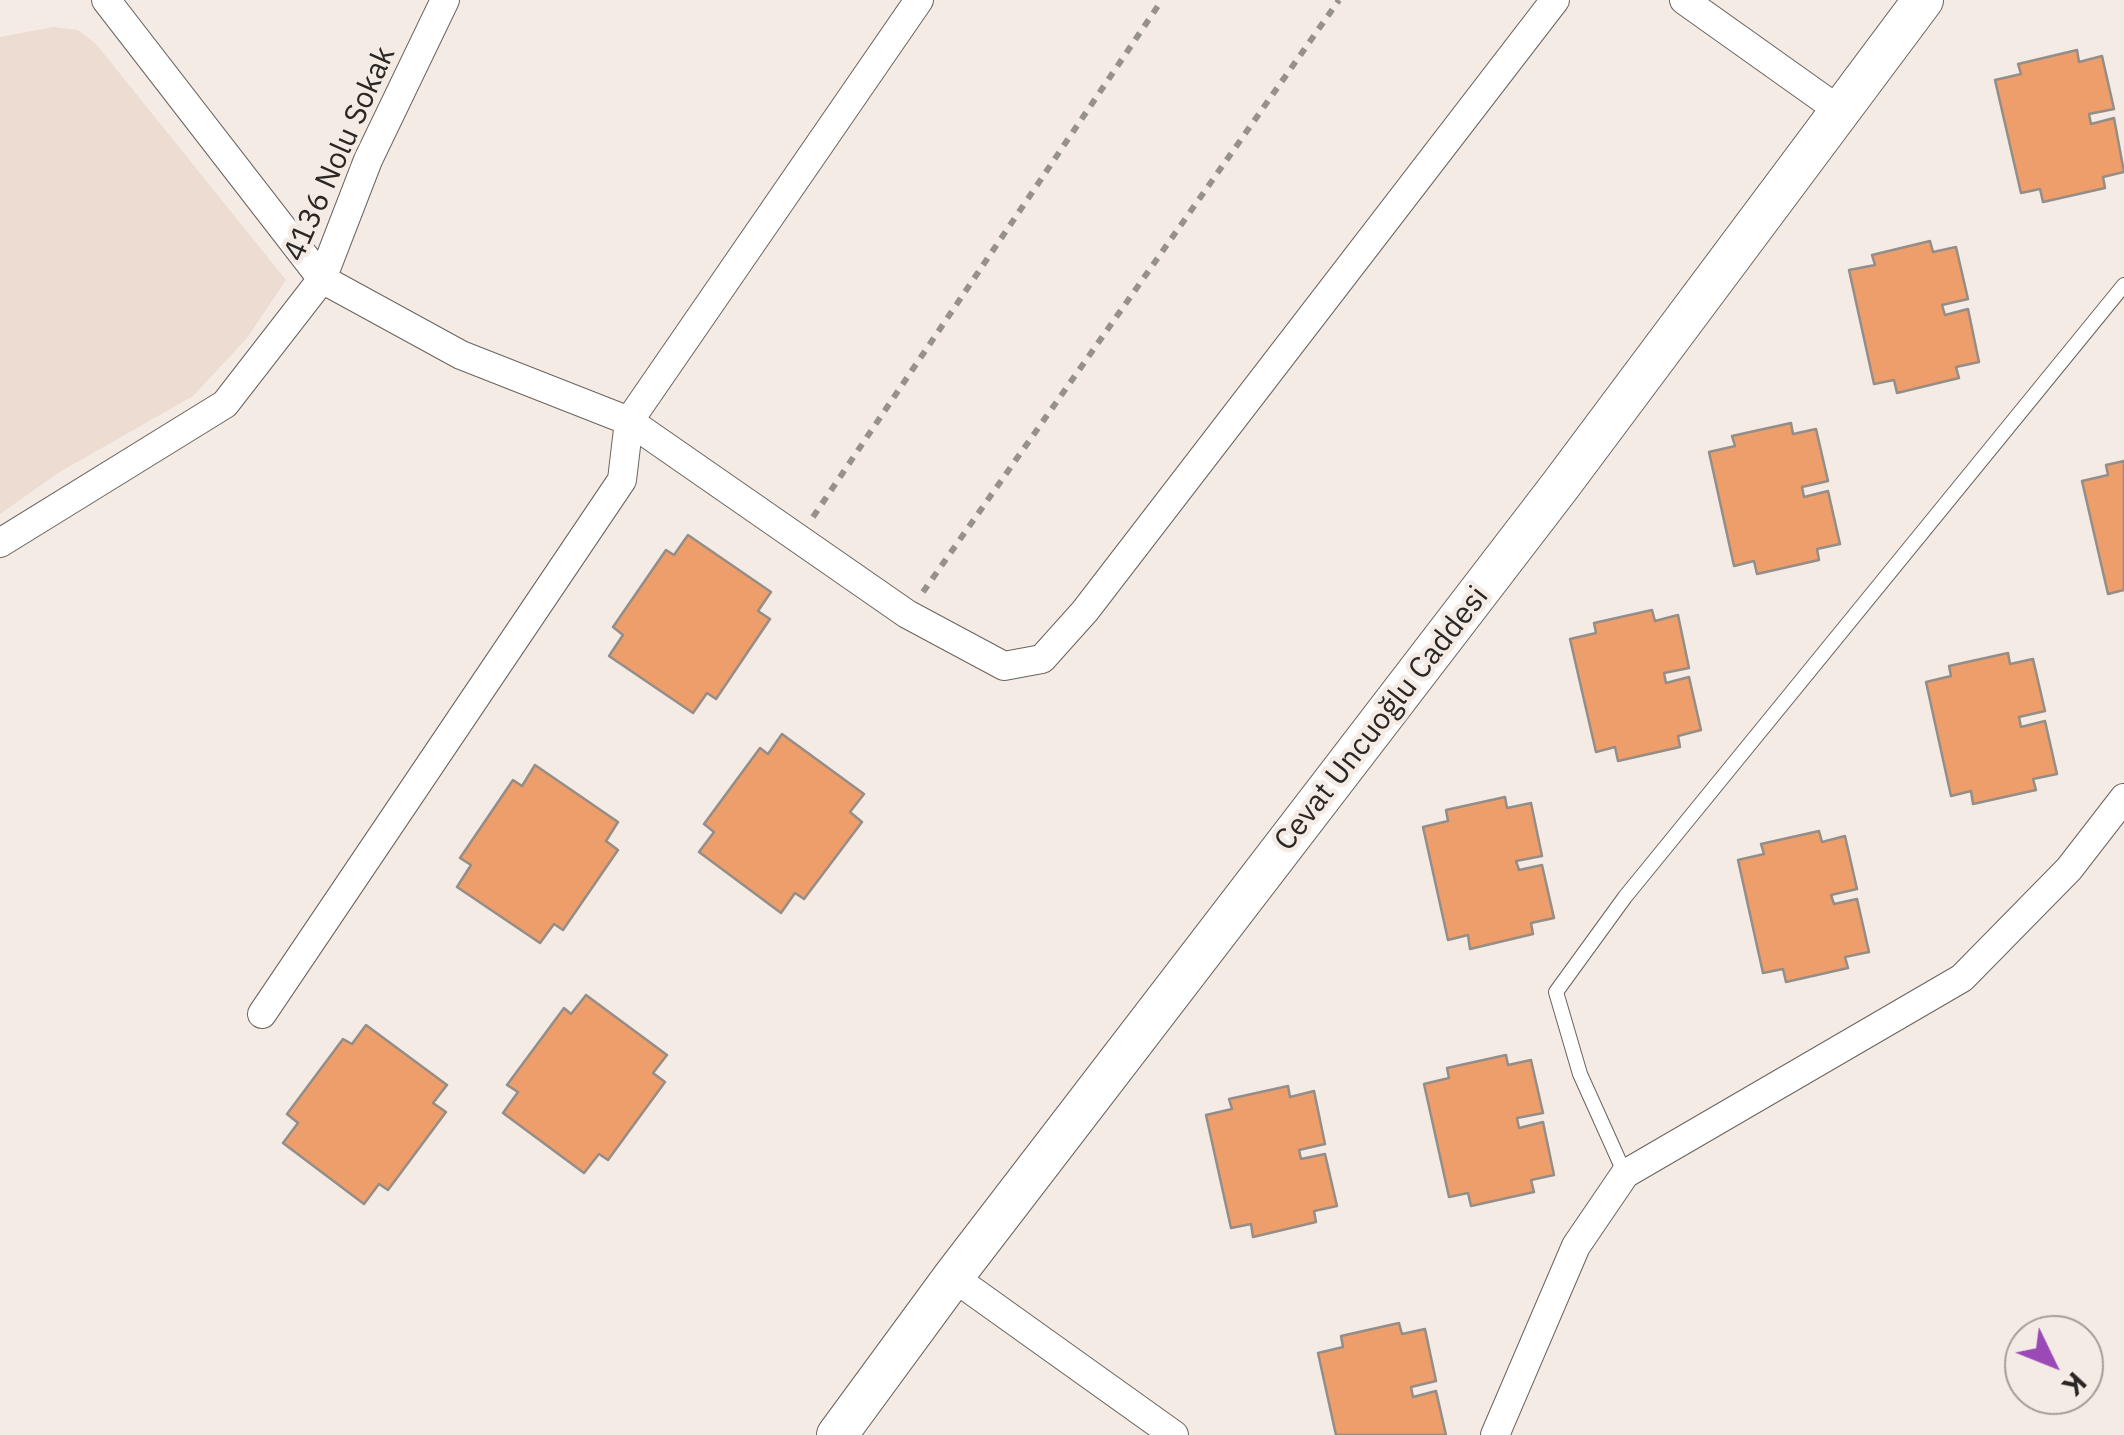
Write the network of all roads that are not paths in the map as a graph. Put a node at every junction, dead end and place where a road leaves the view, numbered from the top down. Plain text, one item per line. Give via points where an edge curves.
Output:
1 (106, 0) edge
2 (445, 0) edge
3 (919, 0) edge
4 (1555, 0) edge
5 (1684, 0) edge
6 (1922, 0) edge
7 (1840, 111) junction
8 (322, 280) junction
9 (2124, 285) edge
10 (629, 421) junction
11 (0, 543) edge
12 (2124, 798) edge
13 (262, 1014) dead end
14 (1625, 1174) junction
15 (953, 1277) junction
16 (837, 1435) edge
17 (1174, 1435) edge
18 (1495, 1435) edge

1 - 8 street
2 - 8 street, 4136 Nolu Sokak via 368,160
3 - 10 street
4 - 10 street via 1085,612 1042,659 1004,666 907,614
5 - 7 street
6 - 7 street, Cevat Uncuoğlu Caddesi
7 - 15 street, Cevat Uncuoğlu Caddesi
8 - 10 street via 461,355
8 - 11 street, 4136 Nolu Sokak via 225,404
9 - 14 lane via 1625,897 1556,992 1580,1074
10 - 13 street via 622,480
12 - 14 street via 2069,869 1962,978
14 - 18 street via 1576,1246
15 - 16 street, Cevat Uncuoğlu Caddesi
15 - 17 street

